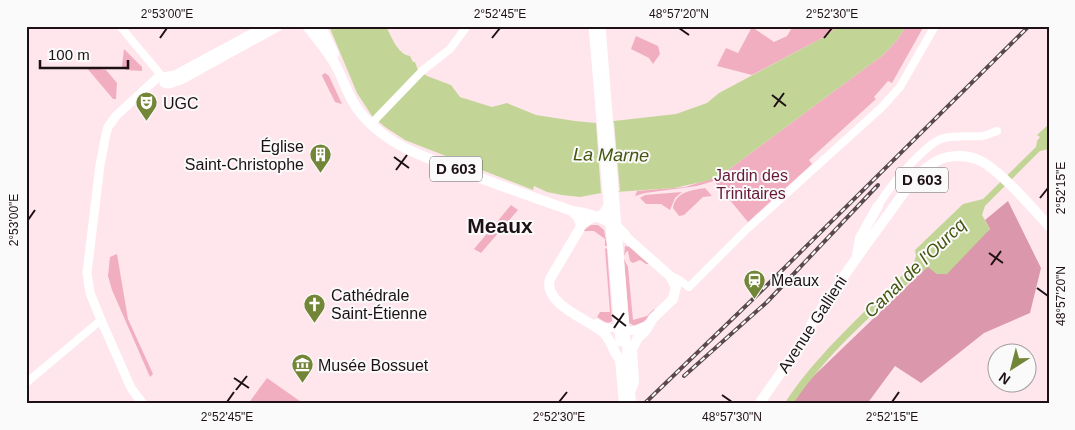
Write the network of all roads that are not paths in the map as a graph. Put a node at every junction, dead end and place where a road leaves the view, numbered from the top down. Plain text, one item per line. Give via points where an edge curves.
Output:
1 (120, 26) edge
2 (266, 26) edge
3 (280, 26) edge
4 (307, 26) edge
5 (314, 26) edge
6 (319, 26) edge
7 (467, 26) edge
8 (594, 26) edge
9 (601, 26) edge
10 (935, 26) edge
11 (328, 42) junction
12 (335, 65) junction
13 (175, 79) junction
14 (162, 80) junction
15 (374, 121) junction
16 (605, 123) junction
17 (997, 131) dead end
18 (998, 178) junction
19 (1011, 192) junction
20 (612, 203) junction
21 (878, 206) junction
22 (572, 211) junction
23 (597, 217) junction
24 (581, 225) junction
25 (1049, 226) edge
26 (617, 228) junction
27 (873, 235) junction
28 (1049, 235) edge
29 (869, 246) junction
30 (857, 257) junction
31 (670, 276) junction
32 (847, 282) junction
33 (560, 303) junction
34 (101, 320) junction
35 (650, 324) junction
36 (622, 330) junction
37 (807, 335) junction
38 (620, 359) junction
39 (26, 383) edge
40 (627, 392) junction
41 (143, 404) edge
42 (620, 404) edge
43 (624, 404) edge
44 (631, 404) edge
45 (759, 404) edge

1 - 14 street
2 - 13 main road
3 - 13 main road
4 - 12 main road
5 - 11 main road
6 - 11 main road, D 603
7 - 15 street via 450,49 423,71
8 - 16 main road
9 - 16 main road
10 - 31 street via 893,96 746,230 689,287
11 - 12 main road, D 603 via 335,56
12 - 15 main road, D 603 via 350,98
13 - 14 main road via 169,84
14 - 34 main road via 154,80 108,127 87,264 90,293
15 - 22 main road, D 603 via 387,139 404,149
16 - 20 main road
17 - 21 street via 984,136 946,137 935,142 906,169
18 - 19 main road, D 603
18 - 27 main road, D 603 via 985,163 975,158 957,156 939,160 916,178
18 - 29 main road, D 603 via 967,163 952,163 939,168 912,191
19 - 25 main road, D 603
19 - 28 main road, D 603
20 - 23 street
20 - 26 main road
21 - 27 street via 871,224
21 - 30 main road via 860,238
22 - 23 main road, D 603
22 - 24 main road
23 - 24 street
23 - 26 main road, D 603
24 - 33 main road via 548,281 551,294
26 - 31 main road
26 - 36 main road
27 - 29 main road, D 603
27 - 32 street
29 - 30 main road, Avenue Gallieni / D 603
29 - 32 main road
30 - 37 main road, Avenue Gallieni / D 603
31 - 35 main road via 676,287 675,295
32 - 37 main road
33 - 36 street via 604,327
33 - 38 main road via 605,334
34 - 39 street
34 - 41 main road via 131,388
35 - 36 street via 636,331
35 - 40 main road via 632,350 634,382
36 - 38 main road
36 - 40 main road
37 - 45 main road, Avenue Gallieni / D 603
38 - 40 main road
40 - 42 main road via 620,399
40 - 43 main road
40 - 44 main road

